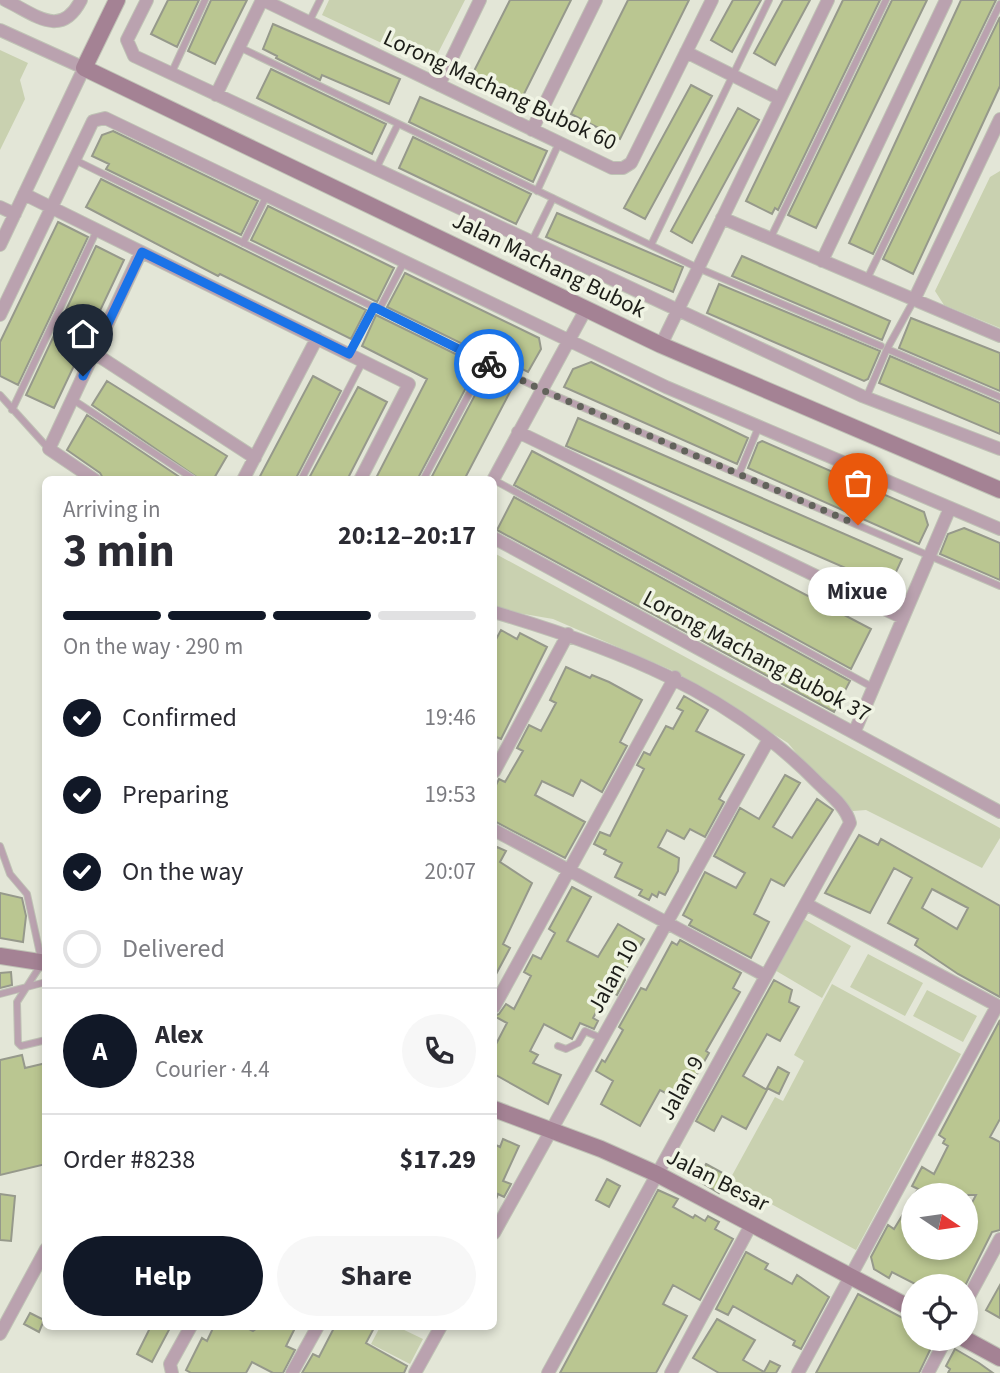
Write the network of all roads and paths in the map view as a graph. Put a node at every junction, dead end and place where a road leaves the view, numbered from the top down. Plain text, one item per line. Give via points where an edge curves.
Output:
1 (5, 0) edge
2 (81, 0) edge
3 (117, 0) edge
4 (147, 0) edge
5 (205, 0) edge
6 (263, 0) edge
7 (320, 0) edge
8 (480, 0) edge
9 (596, 0) edge
10 (712, 0) edge
11 (769, 0) edge
12 (828, 0) edge
13 (886, 0) edge
14 (946, 0) edge
15 (1000, 4) edge
16 (309, 22) junction
17 (0, 30) edge
18 (239, 47) junction
19 (686, 52) junction
20 (84, 68) junction
21 (171, 74) junction
22 (731, 75) junction
23 (439, 85) junction
24 (216, 95) junction
25 (780, 99) junction
26 (1000, 119) edge
27 (398, 124) junction
28 (532, 130) junction
29 (559, 143) junction
30 (987, 146) junction
31 (1000, 151) edge
32 (75, 160) junction
33 (376, 170) junction
34 (537, 191) junction
35 (24, 194) junction
36 (267, 195) junction
37 (553, 198) junction
38 (0, 207) edge
39 (52, 208) junction
40 (15, 214) junction
41 (722, 218) junction
42 (97, 230) junction
43 (770, 239) junction
44 (243, 243) junction
45 (531, 243) junction
46 (0, 245) edge
47 (651, 245) junction
48 (142, 252) junction
49 (404, 261) junction
50 (822, 261) junction
51 (698, 268) junction
52 (866, 280) junction
53 (914, 300) junction
54 (377, 308) junction
55 (586, 309) junction
56 (677, 312) junction
57 (0, 315) edge
58 (1000, 337) edge
59 (317, 338) junction
60 (569, 339) junction
61 (661, 345) junction
62 (884, 347) junction
63 (94, 354) junction
64 (349, 354) junction
65 (363, 361) junction
66 (486, 362) junction
67 (542, 390) junction
68 (0, 395) edge
69 (864, 397) junction
70 (1000, 397) edge
71 (72, 399) junction
72 (12, 410) junction
73 (759, 426) junction
74 (518, 432) junction
75 (49, 449) junction
76 (1000, 449) edge
77 (255, 458) junction
78 (739, 474) junction
79 (88, 476) edge
80 (189, 476) edge
81 (245, 476) edge
82 (304, 476) edge
83 (362, 476) edge
84 (425, 476) edge
85 (495, 476) edge
86 (497, 482) edge
87 (1000, 491) edge
88 (950, 508) junction
89 (1000, 529) edge
90 (497, 540) edge
91 (930, 556) junction
92 (1000, 586) edge
93 (497, 613) edge
94 (903, 618) junction
95 (568, 634) junction
96 (675, 677) junction
97 (874, 688) junction
98 (854, 733) junction
99 (769, 739) junction
100 (497, 766) edge
101 (1000, 812) edge
102 (497, 832) edge
103 (0, 846) edge
104 (567, 872) junction
105 (806, 904) junction
106 (666, 925) junction
107 (42, 955) edge
108 (0, 956) edge
109 (42, 963) edge
110 (42, 966) edge
111 (766, 976) junction
112 (42, 983) edge
113 (24, 988) junction
114 (0, 994) edge
115 (497, 1001) edge
116 (998, 1007) edge
117 (603, 1039) junction
118 (42, 1041) edge
119 (558, 1046) dead end
120 (497, 1110) edge
121 (552, 1130) junction
122 (657, 1174) junction
123 (752, 1223) junction
124 (497, 1228) edge
125 (1000, 1239) edge
126 (42, 1256) edge
127 (851, 1276) junction
128 (978, 1280) edge
129 (901, 1303) edge
130 (189, 1330) edge
131 (316, 1330) edge
132 (439, 1330) edge
133 (0, 1334) edge
134 (978, 1346) edge
135 (940, 1351) edge
136 (1000, 1357) edge
137 (171, 1368) edge
138 (292, 1373) edge
139 (415, 1373) edge
140 (548, 1373) edge
141 (671, 1373) edge
142 (798, 1373) edge
143 (928, 1373) edge

1 - 2 street via 60,23 72,18
3 - 20 main road
4 - 21 street, Jalan Machang Bubok via 127,40 128,47 134,56
5 - 21 lane
6 - 16 street, Lorong Machang Bubok 60
6 - 18 street
7 - 16 lane
8 - 23 street
9 - 28 street
10 - 19 street, Lorong Machang Bubok 60
11 - 22 lane
12 - 25 street
13 - 43 lane
14 - 50 street
15 - 52 lane
16 - 23 street, Lorong Machang Bubok 60
17 - 20 street
18 - 24 street
18 - 27 lane
19 - 22 street
19 - 29 street, Lorong Machang Bubok 60 via 631,163 612,168
20 - 35 street
20 - 55 main road, Jalan Machang Bubok
21 - 24 street, Jalan Machang Bubok
22 - 25 street
22 - 47 lane
23 - 28 street, Lorong Machang Bubok 60
24 - 33 street, Jalan Machang Bubok
25 - 41 street
26 - 30 street
27 - 33 lane
27 - 34 lane
28 - 29 street, Lorong Machang Bubok 60
29 - 34 lane
30 - 31 street
30 - 53 street
32 - 36 street via 93,121 105,117
32 - 39 street
32 - 44 lane
33 - 45 street, Jalan Machang Bubok
34 - 37 lane
35 - 39 street
35 - 40 street
36 - 44 lane
36 - 49 street
37 - 45 lane
37 - 47 lane
38 - 40 street
39 - 42 street
39 - 57 street
40 - 46 street
41 - 43 street
41 - 51 street
42 - 48 street
42 - 72 lane
43 - 50 street
44 - 54 lane
45 - 56 street, Jalan Machang Bubok
47 - 51 lane
48 - 59 street
48 - 63 street
49 - 54 lane
49 - 60 street
50 - 52 street
51 - 56 street
51 - 62 lane
52 - 53 street
53 - 58 street
53 - 62 lane
54 - 64 lane
54 - 66 lane
55 - 60 street
55 - 61 main road, Jalan Machang Bubok
56 - 61 street
56 - 69 street, Jalan Machang Bubok
59 - 64 street
59 - 77 street
60 - 67 street
60 - 73 street
61 - 87 main road, Jalan Machang Bubok
62 - 69 lane
62 - 70 lane
63 - 71 street
63 - 77 street
64 - 65 street
65 - 82 lane
65 - 83 street via 409,384
66 - 67 lane
66 - 84 lane
67 - 74 street
67 - 78 lane
68 - 72 lane
69 - 76 street, Jalan Machang Bubok
71 - 75 street
71 - 80 lane
72 - 75 lane
73 - 78 lane
73 - 88 street
74 - 85 street
74 - 94 street
75 - 79 street
77 - 81 street
78 - 91 lane
86 - 97 lane
88 - 89 street
88 - 91 street
90 - 98 street, Lorong Machang Bubok 37
91 - 92 lane
91 - 94 street
93 - 95 street
94 - 97 street
95 - 96 street
95 - 100 street
96 - 99 street
96 - 104 street
97 - 98 street
98 - 101 street, Lorong Machang Bubok 37
99 - 105 street, Jalan 9 via 844,809 850,823
99 - 106 street, Jalan 10
102 - 104 street
103 - 107 lane via 9,874 27,894
104 - 106 street
104 - 115 street
105 - 111 street, Jalan 9
105 - 116 street
106 - 111 street
106 - 117 street, Jalan 10
108 - 109 main road
110 - 113 lane
111 - 122 street, Jalan 9
112 - 113 lane
113 - 114 lane
113 - 118 lane via 17,1002 18,1043
116 - 127 street
117 - 119 lane via 585,1031 578,1043 566,1049
117 - 121 street, Jalan 10
120 - 121 main road, Jalan Besar
121 - 122 main road, Jalan Besar
121 - 124 street, Jalan 10
122 - 123 main road, Jalan Besar
122 - 140 street, Jalan 9
123 - 127 main road, Jalan Besar
123 - 141 street
125 - 128 street
126 - 133 street
127 - 129 main road, Jalan Besar
127 - 142 street
130 - 137 street
131 - 138 street
132 - 139 street
134 - 136 main road
135 - 143 street

